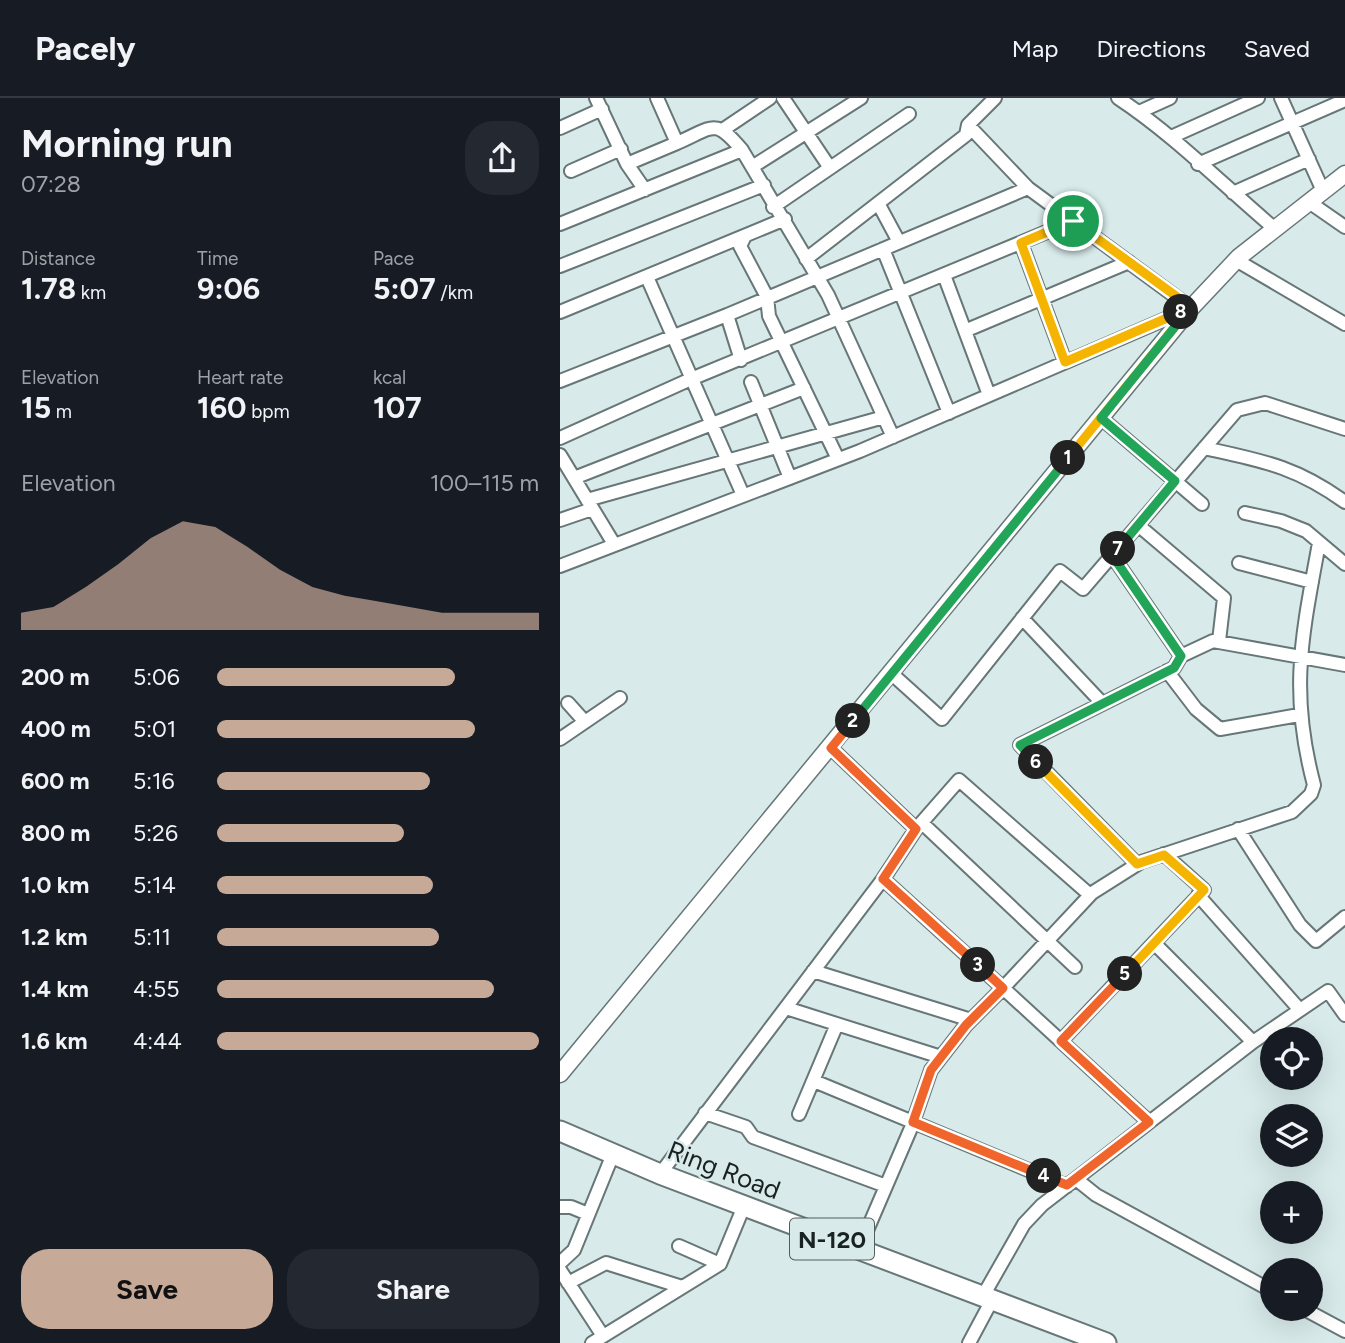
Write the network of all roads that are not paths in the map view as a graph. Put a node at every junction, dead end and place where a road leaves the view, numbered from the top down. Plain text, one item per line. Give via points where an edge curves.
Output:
1 (657, 98) edge
2 (770, 98) edge
3 (783, 98) edge
4 (861, 98) edge
5 (995, 98) edge
6 (1118, 98) edge
7 (1170, 98) edge
8 (1258, 98) edge
9 (1281, 98) edge
10 (1345, 100) edge
11 (599, 101) edge
12 (1139, 112) junction
13 (909, 114) dead end
14 (1293, 123) junction
15 (968, 125) junction
16 (560, 128) edge
17 (724, 129) junction
18 (805, 133) junction
19 (1171, 137) junction
20 (677, 142) junction
21 (621, 149) junction
22 (742, 150) junction
23 (1309, 159) junction
24 (627, 164) junction
25 (1198, 164) junction
26 (752, 167) junction
27 (830, 168) junction
28 (571, 171) dead end
29 (1345, 174) edge
30 (764, 185) junction
31 (1028, 188) junction
32 (645, 190) junction
33 (1323, 191) junction
34 (1233, 193) junction
35 (1309, 202) junction
36 (878, 203) junction
37 (773, 207) junction
38 (785, 219) junction
39 (1073, 221) junction
40 (560, 224) edge
41 (1345, 227) edge
42 (1275, 229) junction
43 (744, 238) junction
44 (899, 242) junction
45 (1021, 243) junction
46 (883, 249) junction
47 (806, 259) junction
48 (1236, 260) junction
49 (1129, 262) junction
50 (560, 266) edge
51 (944, 275) junction
52 (647, 277) junction
53 (816, 277) junction
54 (901, 293) junction
55 (767, 297) junction
56 (1041, 299) junction
57 (1191, 307) junction
58 (560, 312) edge
59 (727, 315) junction
60 (839, 319) junction
61 (1345, 324) edge
62 (967, 330) junction
63 (671, 337) junction
64 (783, 343) junction
65 (741, 360) junction
66 (1065, 362) junction
67 (560, 380) edge
68 (691, 380) junction
69 (751, 382) dead end
70 (804, 388) junction
71 (989, 395) junction
72 (761, 407) junction
73 (949, 413) junction
74 (884, 417) junction
75 (1101, 418) junction
76 (712, 426) junction
77 (1345, 429) edge
78 (825, 432) junction
79 (893, 437) junction
80 (560, 438) edge
81 (777, 445) junction
82 (1204, 448) junction
83 (560, 455) edge
84 (729, 459) junction
85 (838, 459) junction
86 (574, 478) junction
87 (790, 478) junction
88 (1175, 481) junction
89 (743, 495) junction
90 (1345, 502) edge
91 (589, 504) junction
92 (1202, 504) dead end
93 (1245, 513) dead end
94 (560, 520) edge
95 (1138, 526) junction
96 (1319, 543) junction
97 (614, 544) junction
98 (1112, 555) junction
99 (1239, 563) dead end
100 (1345, 564) edge
101 (560, 566) edge
102 (1312, 582) junction
103 (1023, 618) junction
104 (1219, 641) junction
105 (1181, 656) junction
106 (1299, 657) junction
107 (1345, 665) edge
108 (1167, 671) junction
109 (892, 674) junction
110 (620, 698) dead end
111 (568, 703) dead end
112 (1102, 703) junction
113 (1299, 715) junction
114 (585, 722) junction
115 (560, 739) edge
116 (831, 748) junction
117 (919, 826) junction
118 (1238, 829) junction
119 (1164, 855) junction
120 (1137, 864) junction
121 (883, 879) junction
122 (1090, 895) junction
123 (1198, 895) junction
124 (1345, 917) edge
125 (1047, 941) junction
126 (1154, 943) junction
127 (1075, 967) dead end
128 (813, 971) junction
129 (1003, 988) junction
130 (786, 1008) junction
131 (1300, 1010) junction
132 (1345, 1015) edge
133 (971, 1020) junction
134 (837, 1024) junction
135 (1061, 1041) junction
136 (1253, 1042) junction
137 (942, 1057) junction
138 (560, 1074) edge
139 (814, 1081) junction
140 (705, 1113) junction
141 (799, 1114) dead end
142 (913, 1122) junction
143 (1149, 1122) junction
144 (560, 1131) edge
145 (612, 1154) junction
146 (660, 1174) junction
147 (1071, 1182) junction
148 (886, 1186) junction
149 (744, 1206) junction
150 (560, 1208) edge
151 (588, 1214) junction
152 (680, 1246) dead end
153 (859, 1249) junction
154 (560, 1263) edge
155 (720, 1264) junction
156 (560, 1270) edge
157 (568, 1283) junction
158 (1260, 1285) edge
159 (682, 1287) junction
160 (988, 1298) junction
161 (1323, 1319) edge
162 (1345, 1331) edge
163 (597, 1339) edge
164 (969, 1343) edge
165 (1106, 1343) edge

1 - 20 street
2 - 17 street
3 - 18 street
4 - 18 street
5 - 15 street
6 - 12 street
7 - 12 street
8 - 19 street
9 - 14 street
10 - 14 street
11 - 16 street
11 - 21 street
12 - 19 street
13 - 27 street
14 - 23 street
14 - 25 street
15 - 31 street
15 - 36 street via 966,135
17 - 20 street via 715,127
17 - 22 street
18 - 26 street
18 - 27 street
19 - 25 street
20 - 24 street
21 - 24 street
21 - 28 street
22 - 26 street
22 - 32 street
23 - 33 street
23 - 34 street
24 - 32 street
25 - 34 street
26 - 30 street
27 - 37 street
29 - 33 street
30 - 37 street
30 - 50 street
31 - 39 street
31 - 44 street
32 - 40 street
33 - 35 street
34 - 42 street
35 - 41 street
35 - 42 street
36 - 44 street
36 - 47 street
37 - 38 street
38 - 43 street
38 - 47 street
39 - 45 street
39 - 49 street
42 - 48 street
43 - 52 street
43 - 55 street via 740,246
44 - 46 street
45 - 51 street
45 - 56 street
46 - 53 street
46 - 54 street
47 - 53 street
48 - 57 street
48 - 61 street
49 - 56 street
49 - 57 street
51 - 54 street
51 - 62 street
52 - 58 street
52 - 63 street
53 - 55 street
53 - 60 street
54 - 60 street
54 - 73 street
55 - 59 street
55 - 64 street via 769,316
56 - 62 street
56 - 66 street
57 - 66 street
57 - 75 street
59 - 63 street
59 - 65 street
60 - 64 street
60 - 74 street
62 - 71 street
63 - 67 street
63 - 68 street
64 - 65 street
64 - 70 street
65 - 68 street
66 - 71 street
68 - 76 street
68 - 80 street
69 - 72 street
70 - 72 street
70 - 78 street
71 - 73 street
72 - 76 street
72 - 81 street
73 - 79 street
74 - 78 street
74 - 79 street
75 - 88 street
75 - 109 street
76 - 84 street
76 - 86 street
77 - 82 street via 1265,403 1253,404 1237,410
78 - 81 street
78 - 85 street
79 - 85 street
81 - 84 street
81 - 87 street
82 - 88 street
82 - 90 street via 1271,462 1314,480
83 - 86 street
84 - 89 street
84 - 91 street
85 - 87 street
86 - 91 street
87 - 89 street
88 - 92 street
88 - 95 street
89 - 97 street
91 - 94 street
91 - 97 street
93 - 96 street via 1293,526
95 - 98 street
95 - 104 street via 1224,598
96 - 100 street
96 - 102 street
97 - 101 street
98 - 103 street via 1083,589 1060,571
98 - 105 street
99 - 102 street
102 - 106 street
103 - 109 street via 942,719
103 - 112 street
104 - 105 street via 1204,643
104 - 106 street
105 - 108 street
106 - 107 street
106 - 113 street
108 - 112 street
108 - 113 street via 1196,709 1220,729
109 - 116 street
110 - 114 street
111 - 114 street
112 - 120 street via 1020,745
113 - 118 street via 1314,785 1311,794 1292,812
114 - 115 street
116 - 117 street
116 - 138 street
117 - 121 street
117 - 122 street via 959,780
117 - 125 street
118 - 119 street
118 - 124 street via 1273,887 1316,941
119 - 120 street
119 - 123 street via 1204,890
120 - 122 street
121 - 128 street
121 - 129 street
122 - 125 street
123 - 126 street
123 - 131 street
125 - 127 street
125 - 129 street
126 - 135 street
126 - 136 street
128 - 130 street
128 - 133 street
129 - 133 street
129 - 135 street
130 - 134 street
130 - 140 street
131 - 132 street via 1328,991
131 - 136 street
133 - 137 street
134 - 137 street
134 - 139 street
135 - 143 street
136 - 143 street
137 - 142 street via 931,1070
139 - 141 street
139 - 142 street
140 - 146 street
140 - 148 street via 746,1127 753,1137
142 - 147 street
142 - 148 street
143 - 147 street
144 - 145 highway, Ring Road / N-120
145 - 146 highway, Ring Road / N-120
145 - 151 street
146 - 149 highway, Ring Road / N-120
147 - 158 street
147 - 160 street via 1024,1224
148 - 153 street
149 - 153 highway, Ring Road / N-120
149 - 155 street
150 - 151 street
151 - 154 street via 574,1250
152 - 155 street
153 - 160 highway, Ring Road / N-120
155 - 159 street
156 - 157 street
157 - 159 street via 606,1263
157 - 163 street
159 - 163 street
160 - 164 street
160 - 165 highway, Ring Road / N-120
161 - 162 street

